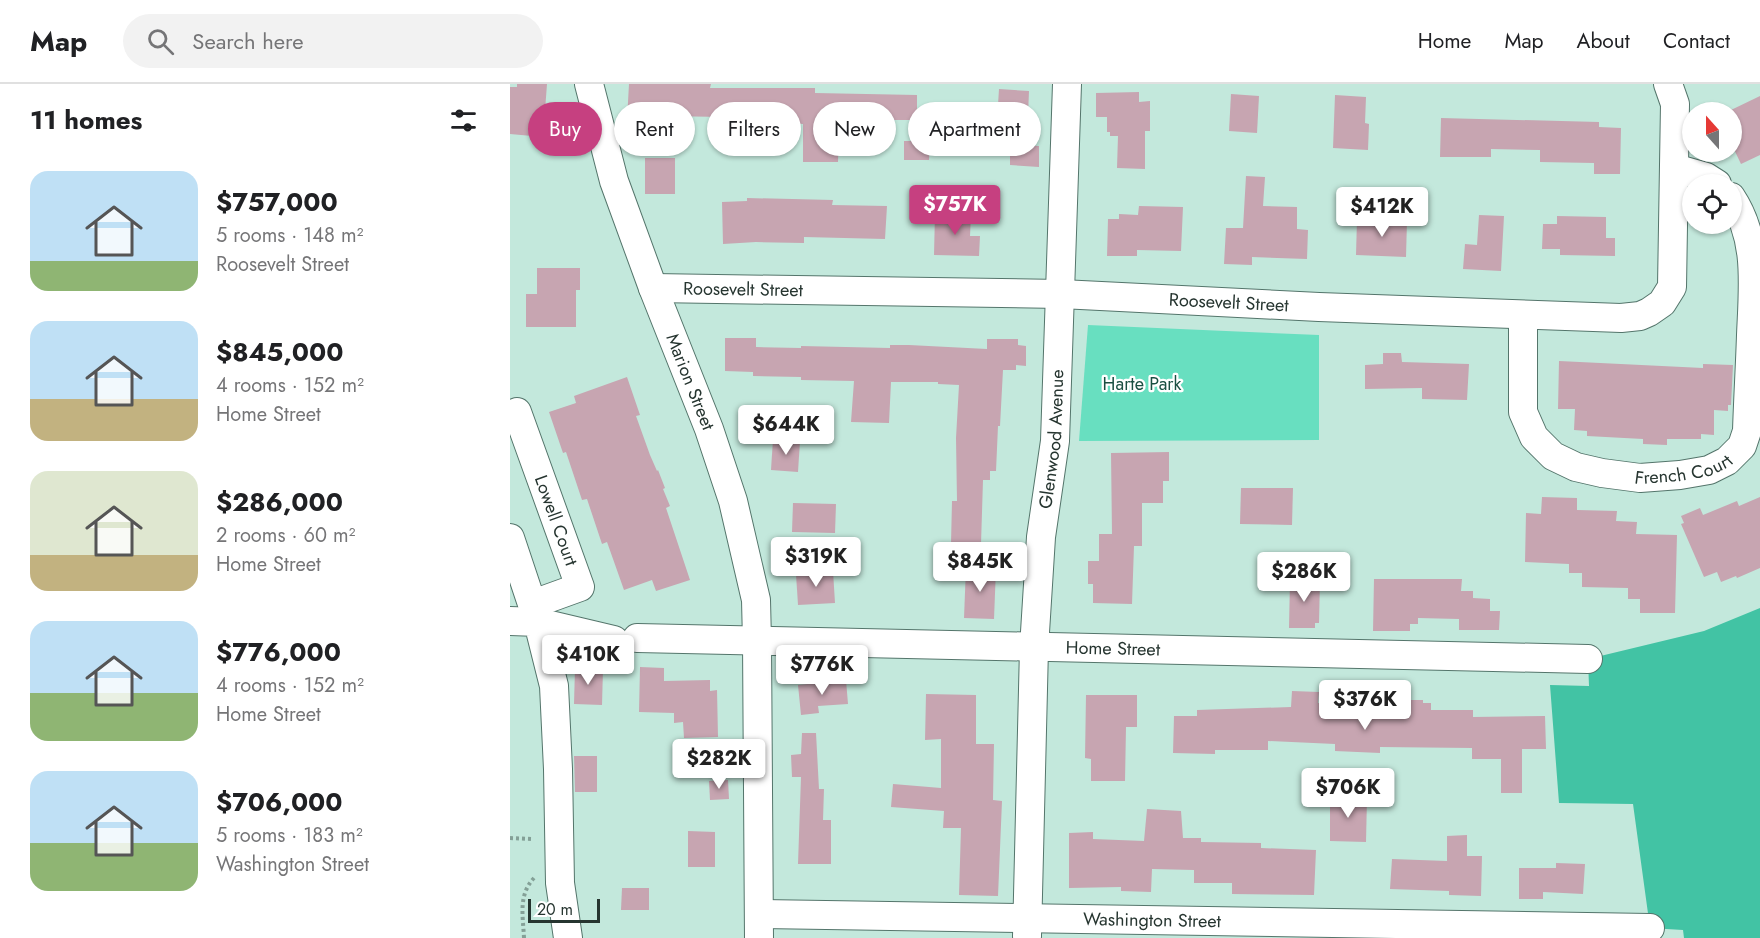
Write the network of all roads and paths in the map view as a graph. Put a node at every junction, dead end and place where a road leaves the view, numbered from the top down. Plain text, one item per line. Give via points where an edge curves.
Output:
1 (589, 84) edge
2 (1067, 84) edge
3 (1668, 84) edge
4 (1674, 168) junction
5 (1695, 174) edge
6 (1742, 214) edge
7 (653, 288) junction
8 (1061, 294) junction
9 (1523, 315) junction
10 (510, 415) edge
11 (510, 538) edge
12 (535, 613) junction
13 (510, 621) edge
14 (757, 641) junction
15 (1034, 648) junction
16 (1588, 659) dead end
17 (560, 865) junction
18 (760, 926) edge
19 (1026, 928) edge
20 (1650, 928) dead end
21 (524, 938) edge
22 (568, 938) edge

1 - 7 street, Marion Street via 614,181
2 - 8 street, Glenwood Avenue
3 - 4 street via 1675,104
4 - 5 street
4 - 9 street, Roosevelt Street via 1672,287 1662,303 1640,316 1621,318
6 - 9 street, French Court via 1753,277 1747,431 1742,446 1727,461 1709,470 1640,478 1576,467 1553,456 1534,437 1523,412
7 - 8 street, Roosevelt Street
7 - 14 street, Marion Street via 733,501 756,600
8 - 9 street, Roosevelt Street
8 - 15 street, Glenwood Avenue via 1054,441 1041,537
10 - 12 street, Lowell Court via 517,412 580,587
11 - 12 street
12 - 13 street
12 - 14 street, Home Street via 626,639
12 - 17 street via 554,686
14 - 15 street, Home Street
14 - 18 street, Marion Street
15 - 16 street, Home Street
15 - 19 street, Glenwood Avenue
17 - 21 path via 543,869 524,891
17 - 22 street
18 - 19 street, Washington Street
19 - 20 street, Washington Street

